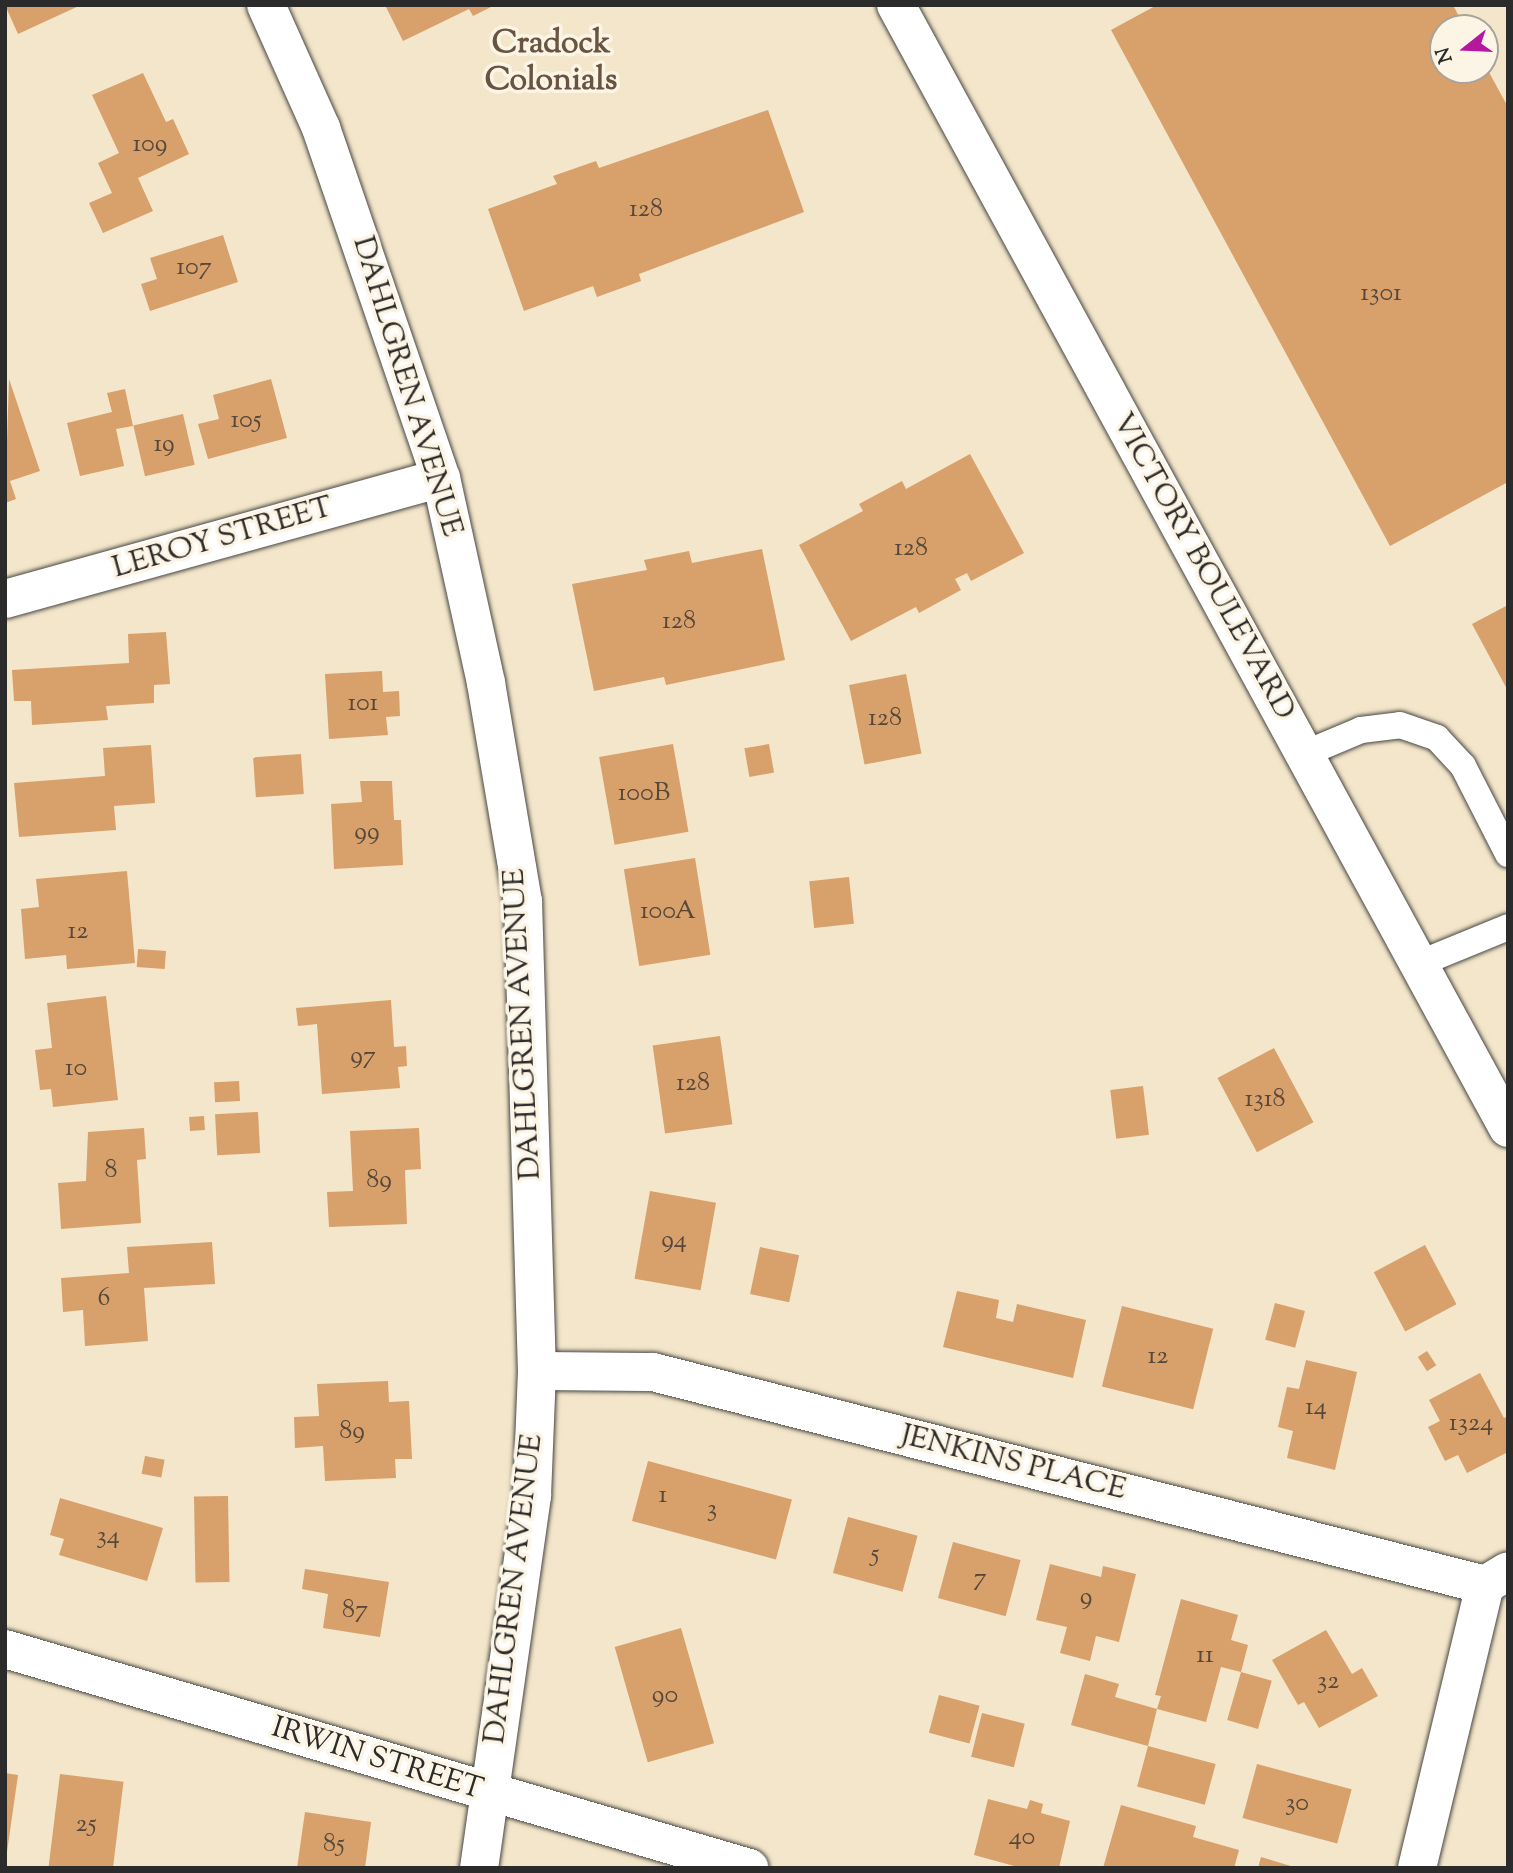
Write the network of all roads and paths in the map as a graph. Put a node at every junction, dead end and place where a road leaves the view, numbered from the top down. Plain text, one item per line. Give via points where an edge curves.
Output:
1 (266, 5) edge
2 (896, 5) edge
3 (441, 478) junction
4 (5, 600) edge
5 (1304, 754) junction
6 (1508, 854) edge
7 (1508, 927) edge
8 (1418, 964) junction
9 (1508, 1128) edge
10 (537, 1371) junction
11 (1497, 1578) edge
12 (5, 1649) edge
13 (490, 1794) junction
14 (479, 1868) edge
15 (749, 1868) edge
16 (1417, 1868) edge

1 - 3 street, DAHLGREN AVENUE via 321,128
2 - 5 street, VICTORY BOULEVARD
3 - 4 street, LEROY STREET
3 - 10 street, DAHLGREN AVENUE via 486,683 523,901
5 - 6 lane via 1361,730 1400,725 1437,738 1464,766
5 - 8 street, VICTORY BOULEVARD
7 - 8 lane
8 - 9 street, VICTORY BOULEVARD
10 - 11 street, JENKINS PLACE via 653,1372
10 - 13 street, DAHLGREN AVENUE via 532,1496
11 - 16 street
12 - 13 street, IRWIN STREET
13 - 14 street, DAHLGREN AVENUE
13 - 15 street, IRWIN STREET

